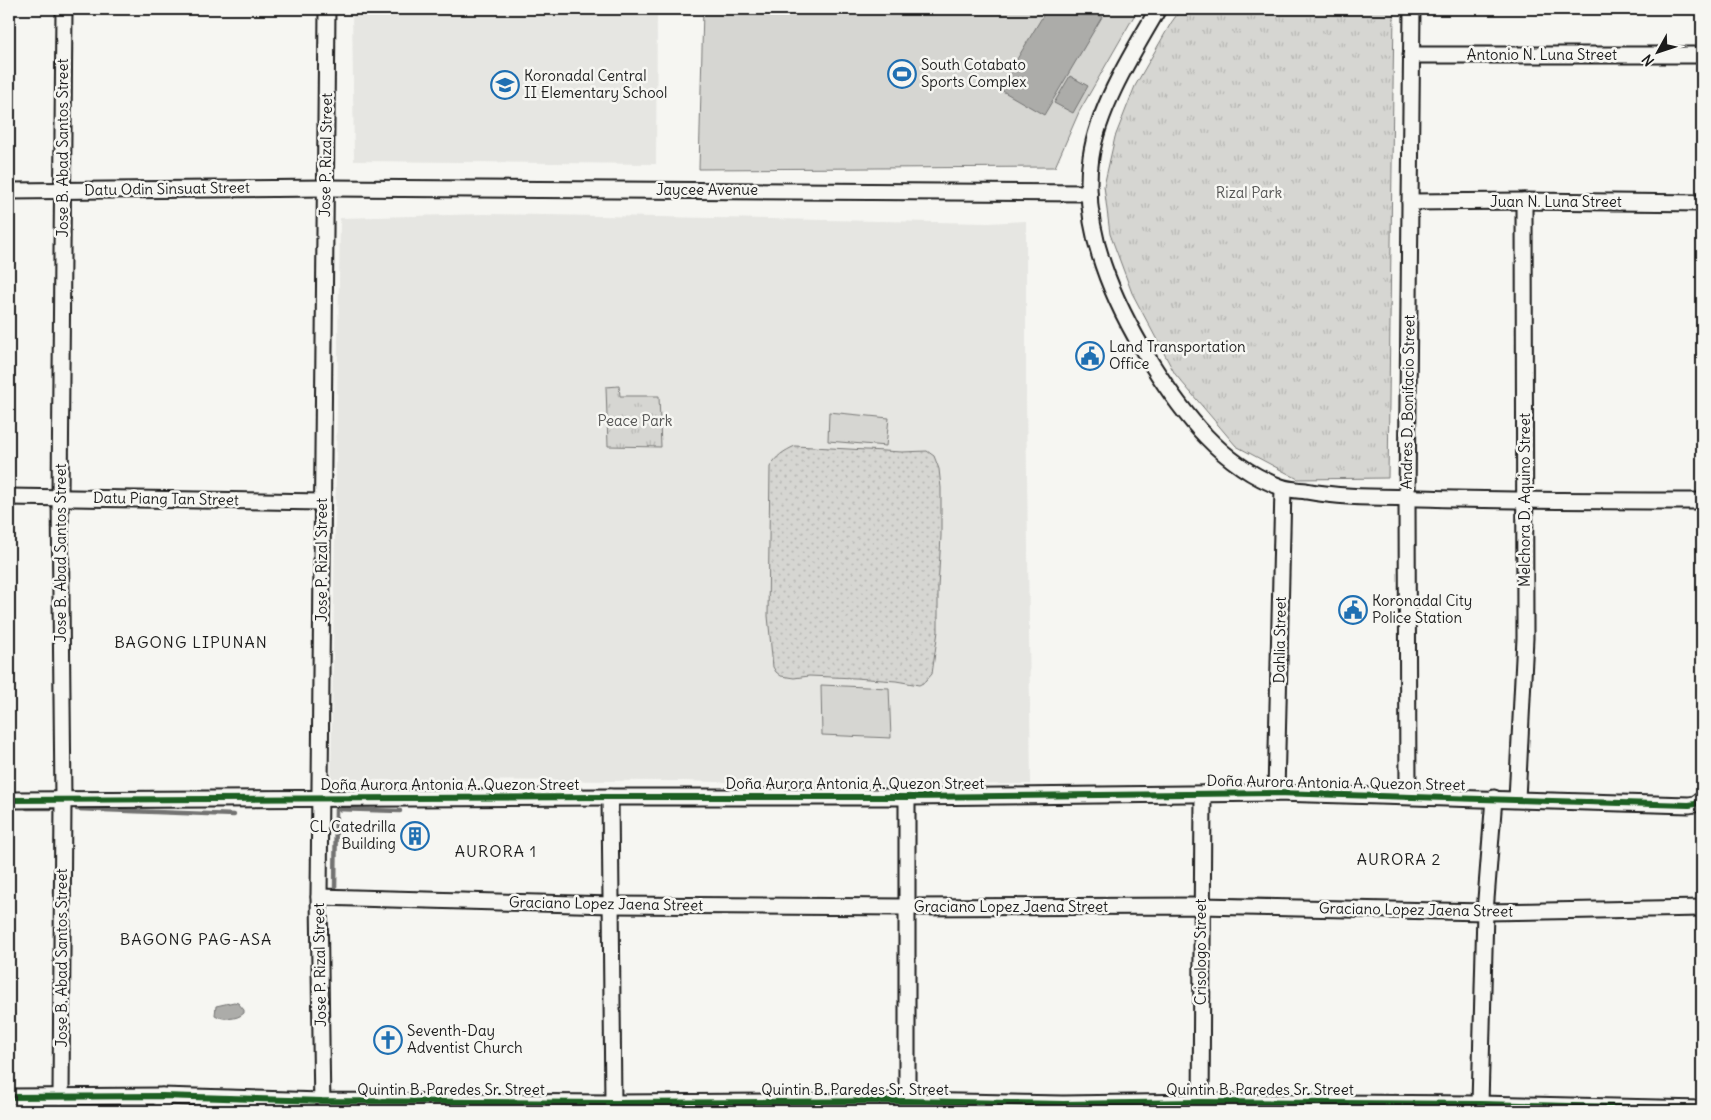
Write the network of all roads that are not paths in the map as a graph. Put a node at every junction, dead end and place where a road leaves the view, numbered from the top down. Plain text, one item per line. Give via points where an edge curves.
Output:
1 (64, 9) edge
2 (327, 9) edge
3 (1158, 9) edge
4 (1412, 9) edge
5 (1411, 55) junction
6 (1702, 55) edge
7 (326, 188) junction
8 (62, 190) junction
9 (9, 191) edge
10 (1088, 193) junction
11 (1524, 201) junction
12 (1410, 202) junction
13 (1702, 204) edge
14 (1283, 488) junction
15 (9, 497) edge
16 (60, 497) junction
17 (1407, 498) junction
18 (1526, 501) junction
19 (322, 502) junction
20 (1702, 502) edge
21 (1276, 793) junction
22 (1202, 794) junction
23 (1408, 796) junction
24 (610, 797) junction
25 (907, 797) junction
26 (1494, 798) junction
27 (320, 799) junction
28 (1517, 799) junction
29 (9, 800) edge
30 (63, 800) junction
31 (1702, 801) edge
32 (320, 897) junction
33 (612, 905) junction
34 (1201, 906) junction
35 (906, 907) junction
36 (1702, 908) edge
37 (1485, 912) junction
38 (61, 1096) junction
39 (162, 1096) junction
40 (9, 1097) edge
41 (907, 1101) junction
42 (613, 1103) junction
43 (1480, 1104) junction
44 (322, 1106) edge
45 (482, 1106) edge
46 (1200, 1107) edge
47 (1063, 1108) edge
48 (1602, 1109) edge
49 (1702, 1109) edge
50 (162, 1111) edge

1 - 8 street, Jose B. Abad Santos Street
2 - 7 street, Jose P. Rizal Street
3 - 10 street via 1118,81 1102,118 1091,156
4 - 5 street, Andres D. Bonifacio Street
5 - 6 street, Antonio N. Luna Street
5 - 12 street, Andres D. Bonifacio Street
7 - 8 street, Datu Odin Sinsuat Street
7 - 10 street, Jaycee Avenue
7 - 19 street, Jose P. Rizal Street
8 - 9 street, Datu Odin Sinsuat Street
8 - 16 street, Jose B. Abad Santos Street
10 - 14 street via 1094,235 1108,281 1133,334 1171,395 1198,429 1227,456 1254,475
11 - 12 street, Juan N. Luna Street
11 - 13 street, Juan N. Luna Street
11 - 18 street, Melchora D. Aquino Street
12 - 17 street, Andres D. Bonifacio Street
14 - 17 street via 1326,495
14 - 21 street, Dahlia Street
15 - 16 street, Datu Piang Tan Street
16 - 19 street, Datu Piang Tan Street
16 - 30 street, Jose B. Abad Santos Street
17 - 18 street
17 - 23 street, Andres D. Bonifacio Street
18 - 20 street
18 - 28 street, Melchora D. Aquino Street via 1526,638
19 - 27 street, Jose P. Rizal Street
21 - 22 street, Doña Aurora Antonia A. Quezon Street
21 - 23 street, Doña Aurora Antonia A. Quezon Street
22 - 25 street, Doña Aurora Antonia A. Quezon Street
22 - 34 street, Crisologo Street
23 - 26 street, Doña Aurora Antonia A. Quezon Street
24 - 25 street, Doña Aurora Antonia A. Quezon Street
24 - 27 street, Doña Aurora Antonia A. Quezon Street
24 - 33 street
25 - 35 street
26 - 28 street, Doña Aurora Antonia A. Quezon Street
26 - 37 street
27 - 30 street, Doña Aurora Antonia A. Quezon Street
27 - 32 street, Jose P. Rizal Street
28 - 31 street, Doña Aurora Antonia A. Quezon Street via 1689,804
29 - 30 street, Doña Aurora Antonia A. Quezon Street
30 - 38 street, Jose B. Abad Santos Street
32 - 33 street, Graciano Lopez Jaena Street
32 - 44 street, Jose P. Rizal Street
33 - 35 street, Graciano Lopez Jaena Street
33 - 42 street
34 - 35 street, Graciano Lopez Jaena Street
34 - 37 street, Graciano Lopez Jaena Street
34 - 46 street, Crisologo Street
35 - 41 street
36 - 37 street, Graciano Lopez Jaena Street
37 - 43 street
38 - 39 street, Quintin B. Paredes Sr. Street
38 - 40 street, Quintin B. Paredes Sr. Street
39 - 44 street, Quintin B. Paredes Sr. Street
39 - 50 street
41 - 42 street, Quintin B. Paredes Sr. Street
41 - 47 street, Quintin B. Paredes Sr. Street
42 - 45 street, Quintin B. Paredes Sr. Street
43 - 46 street, Quintin B. Paredes Sr. Street
43 - 48 street, Quintin B. Paredes Sr. Street
44 - 45 street, Quintin B. Paredes Sr. Street
46 - 47 street, Quintin B. Paredes Sr. Street
48 - 49 street, Quintin B. Paredes Sr. Street

